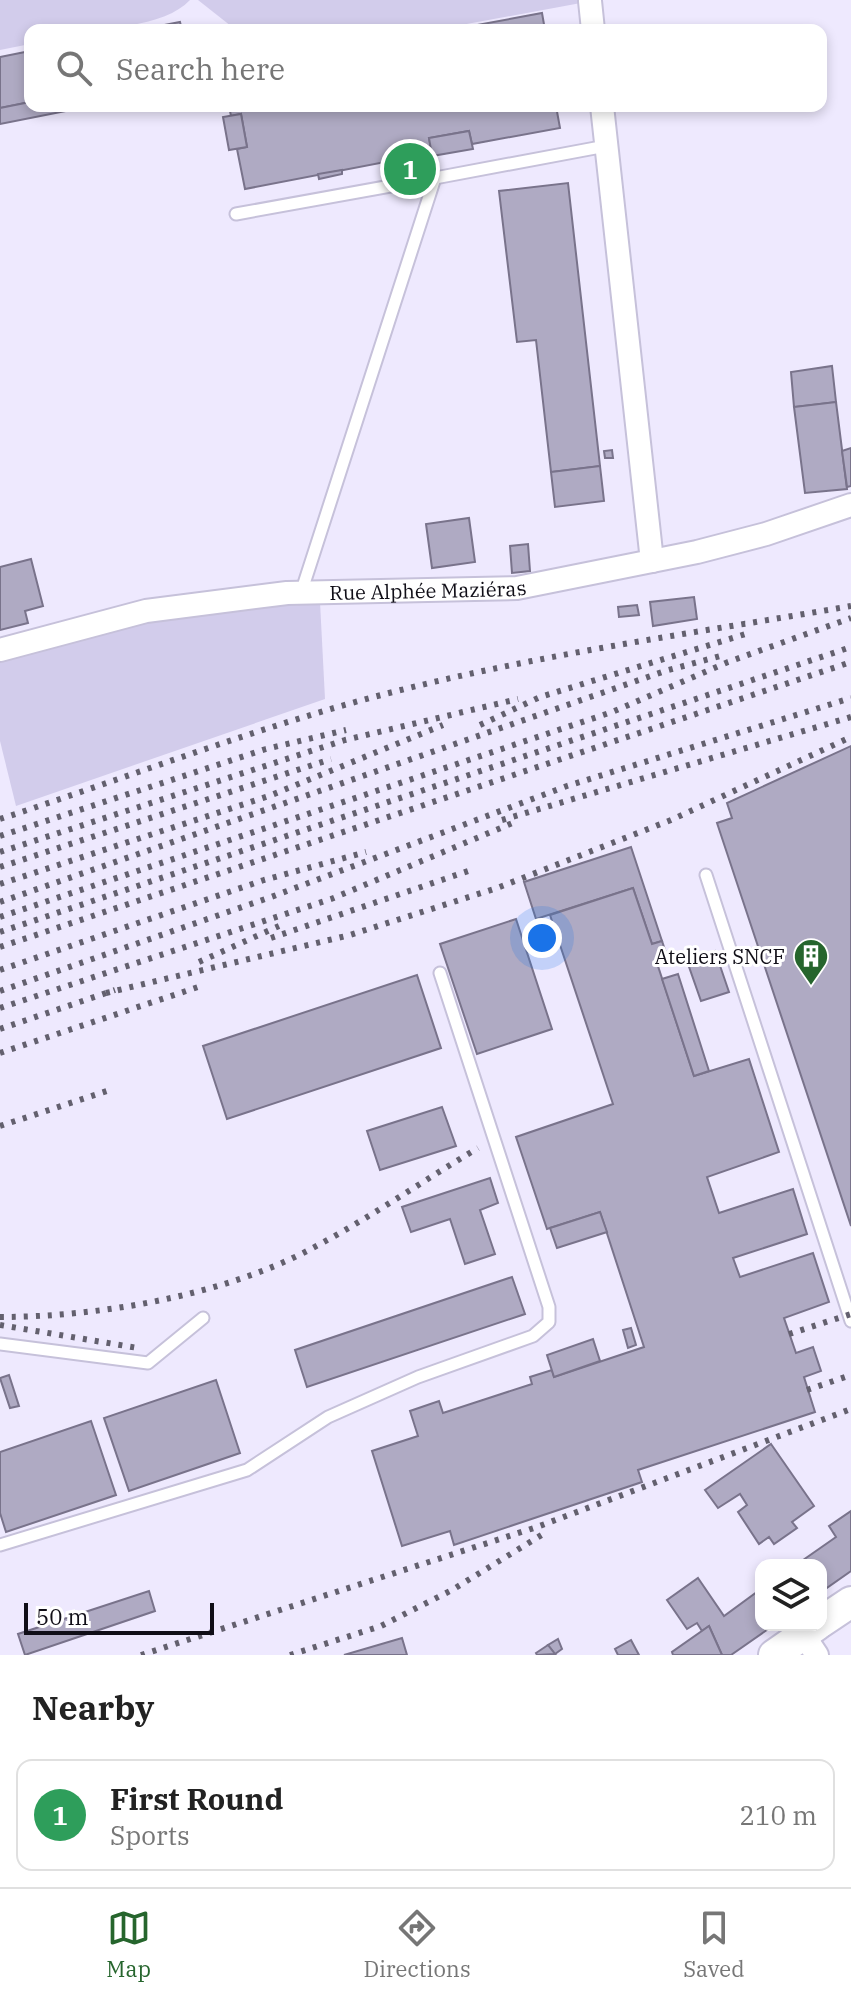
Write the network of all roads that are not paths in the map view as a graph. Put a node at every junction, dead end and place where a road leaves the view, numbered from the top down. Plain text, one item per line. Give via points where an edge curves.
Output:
1 (590, 1) edge
2 (592, 24) edge
3 (603, 112) edge
4 (606, 146) junction
5 (435, 178) junction
6 (236, 214) dead end
7 (851, 505) edge
8 (652, 561) junction
9 (301, 593) junction
10 (0, 650) edge
11 (706, 875) dead end
12 (440, 973) dead end
13 (203, 1318) dead end
14 (851, 1321) edge
15 (0, 1344) edge
16 (0, 1545) edge
17 (851, 1602) edge
18 (814, 1634) edge
19 (774, 1655) edge

1 - 2 street
3 - 4 street
4 - 5 lane
4 - 8 street
5 - 6 lane
5 - 9 lane
7 - 8 street, Rue Alphée Maziéras via 766,534
8 - 9 street, Rue Alphée Maziéras via 517,588
9 - 10 street, Rue Alphée Maziéras via 146,611
11 - 14 lane
12 - 16 lane via 549,1307 549,1322 533,1336 418,1377 328,1417 247,1470
13 - 15 lane via 148,1363
17 - 18 main road
18 - 19 main road

